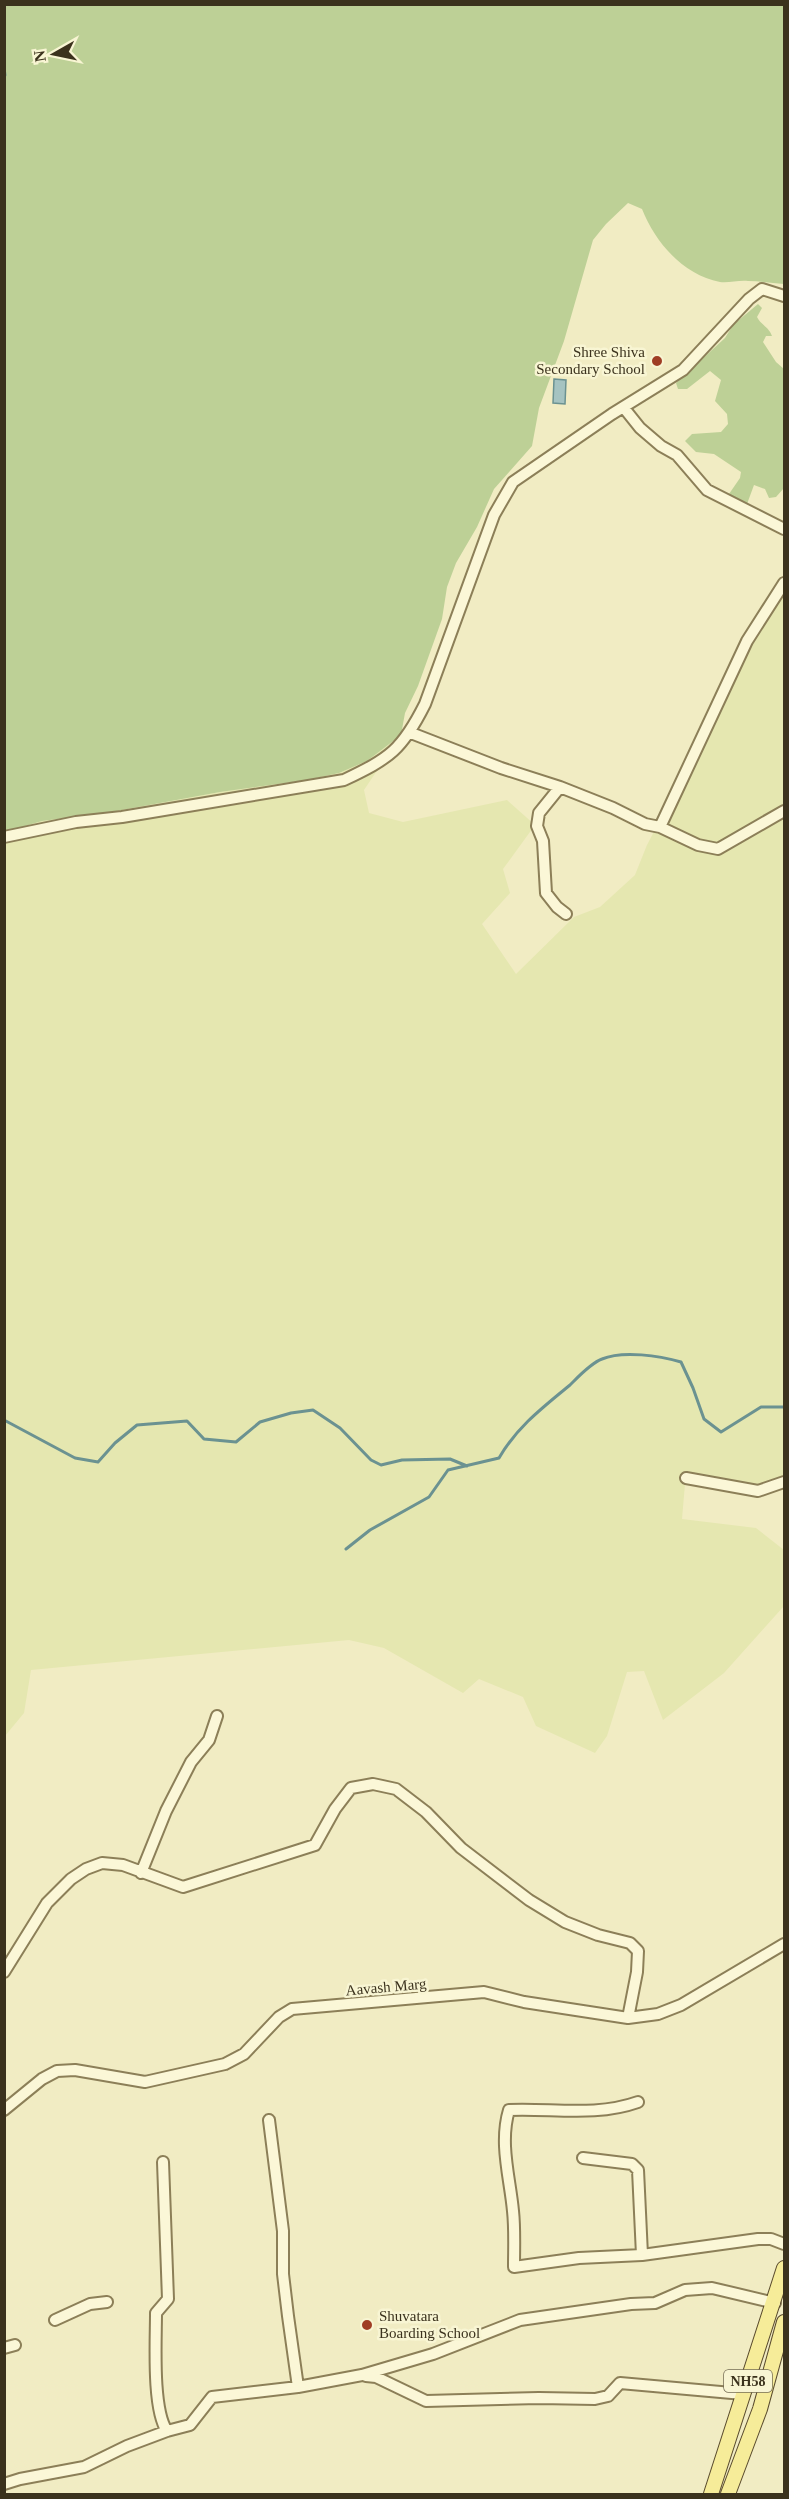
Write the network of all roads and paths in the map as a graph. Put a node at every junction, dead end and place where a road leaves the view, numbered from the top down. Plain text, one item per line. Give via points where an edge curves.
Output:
1 (784, 296) edge
2 (624, 408) junction
3 (784, 528) edge
4 (784, 583) edge
5 (411, 733) junction
6 (560, 787) junction
7 (784, 811) edge
8 (660, 827) junction
9 (4, 837) edge
10 (566, 914) dead end
11 (686, 1478) dead end
12 (784, 1482) edge
13 (217, 1716) dead end
14 (141, 1873) junction
15 (784, 1944) edge
16 (4, 1972) edge
17 (628, 2018) junction
18 (638, 2102) dead end
19 (4, 2110) edge
20 (269, 2120) dead end
21 (583, 2158) dead end
22 (163, 2162) dead end
23 (784, 2244) edge
24 (642, 2255) junction
25 (784, 2268) edge
26 (107, 2302) dead end
27 (775, 2303) junction
28 (55, 2320) dead end
29 (784, 2322) edge
30 (362, 2375) junction
31 (298, 2387) junction
32 (743, 2394) junction
33 (167, 2431) junction
34 (4, 2484) edge
35 (711, 2494) edge
36 (728, 2494) edge

1 - 2 street via 762,289 683,370
2 - 3 street via 640,428 677,455 707,490
2 - 5 street via 513,482 494,515 426,704
4 - 8 street via 747,641
5 - 6 street
5 - 9 street via 393,753 344,780 75,822
6 - 8 street
6 - 10 street via 538,813 537,826 543,841 546,893
7 - 8 street via 718,849 698,845
11 - 12 street via 758,1491
13 - 14 street via 209,1740 191,1762 166,1812
14 - 16 street via 123,1865 102,1863 71,1879 47,1903
14 - 17 street via 183,1887 315,1845 351,1788 373,1784 396,1789 426,1812 460,1848 529,1900 565,1922 630,1943 638,1951
15 - 17 street, Aavash Marg via 681,2006
17 - 19 street, Aavash Marg via 484,1992 292,2009 244,2054 225,2064 146,2082 84,2071 57,2071
18 - 24 street via 599,2110 509,2110 504,2138 514,2213 514,2267
20 - 31 street
21 - 24 street via 632,2164 638,2170
22 - 33 street via 168,2299 156,2313 156,2355 161,2422
23 - 24 street via 758,2239
25 - 27 main road, NH58
26 - 28 street via 90,2304
27 - 30 street via 712,2288 685,2290 655,2303 520,2320 433,2354
27 - 32 main road, NH58
29 - 36 main road, NH58 via 760,2409
30 - 31 street
30 - 32 street via 376,2377 426,2401 595,2399 608,2396 620,2383
31 - 33 street via 212,2397 190,2425
32 - 35 main road, NH58
33 - 34 street via 84,2468

